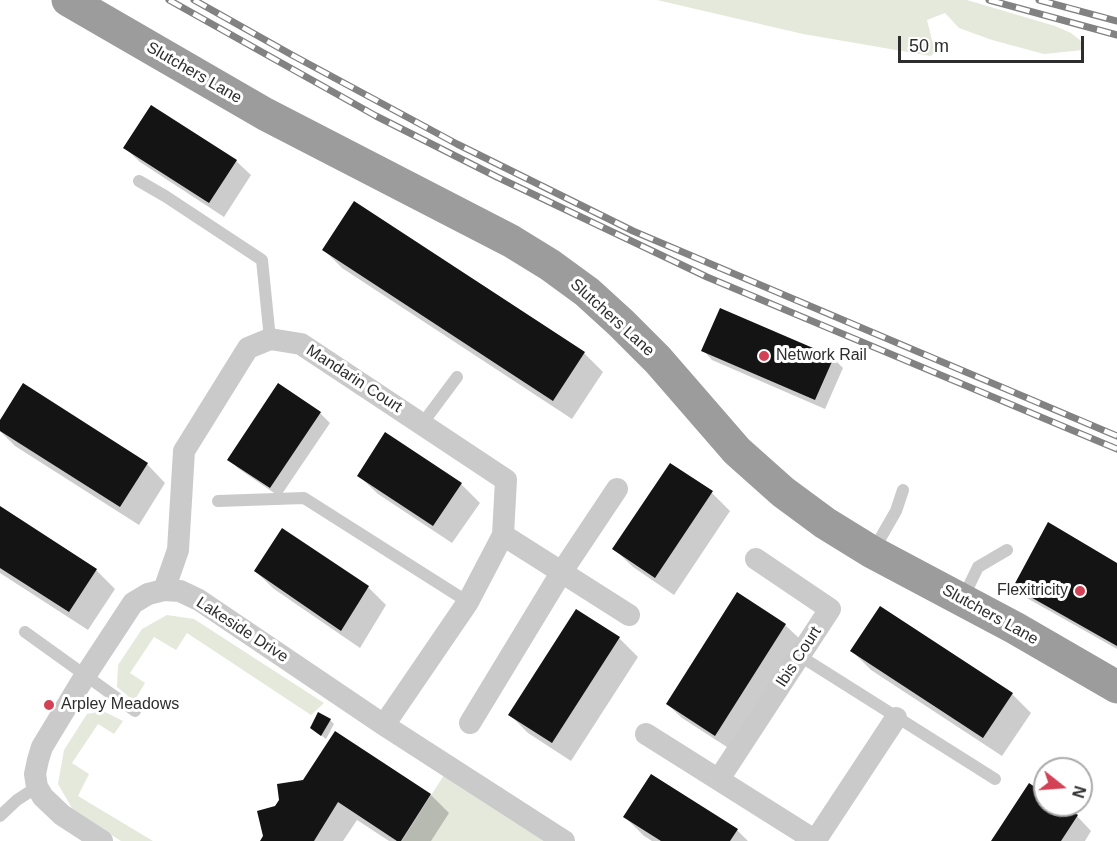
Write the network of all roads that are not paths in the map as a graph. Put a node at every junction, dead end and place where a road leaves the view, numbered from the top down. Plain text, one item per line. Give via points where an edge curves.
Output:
1 (68, 0) edge
2 (139, 181) dead end
3 (270, 339) junction
4 (457, 377) dead end
5 (422, 424) junction
6 (617, 489) dead end
7 (903, 490) dead end
8 (218, 501) dead end
9 (503, 535) junction
10 (1007, 550) dead end
11 (872, 552) junction
12 (756, 559) dead end
13 (561, 573) junction
14 (164, 590) junction
15 (962, 599) junction
16 (468, 602) junction
17 (629, 615) dead end
18 (25, 632) dead end
19 (800, 656) junction
20 (85, 676) junction
21 (1117, 687) edge
22 (135, 711) dead end
23 (896, 718) junction
24 (470, 723) dead end
25 (384, 725) junction
26 (646, 734) dead end
27 (719, 779) junction
28 (995, 779) dead end
29 (37, 787) junction
30 (0, 816) edge
31 (102, 841) edge
32 (564, 841) edge
33 (816, 841) edge

1 - 11 highway, Slutchers Lane via 265,114 550,265 621,323 762,475 825,523
2 - 3 lane via 262,260
3 - 5 street, Mandarin Court via 301,344
3 - 14 street via 248,348 184,451 178,550
4 - 5 lane
5 - 9 street, Mandarin Court via 506,480
6 - 13 street
7 - 11 lane via 896,511
8 - 16 lane via 304,498
9 - 13 street
9 - 16 street, Mandarin Court
10 - 15 lane via 978,567
11 - 15 highway, Slutchers Lane
12 - 19 street, Ibis Court via 830,609
13 - 17 street
13 - 24 street
14 - 20 street via 133,603
14 - 25 street, Lakeside Drive via 180,591 199,600
15 - 21 highway, Slutchers Lane
16 - 25 street, Mandarin Court
18 - 20 lane
19 - 23 lane
19 - 27 street, Ibis Court
20 - 22 lane
20 - 29 street via 42,747 35,774
23 - 28 lane
23 - 33 street
25 - 32 street, Lakeside Drive
26 - 27 street
27 - 33 street
29 - 30 lane
29 - 31 street via 51,806

